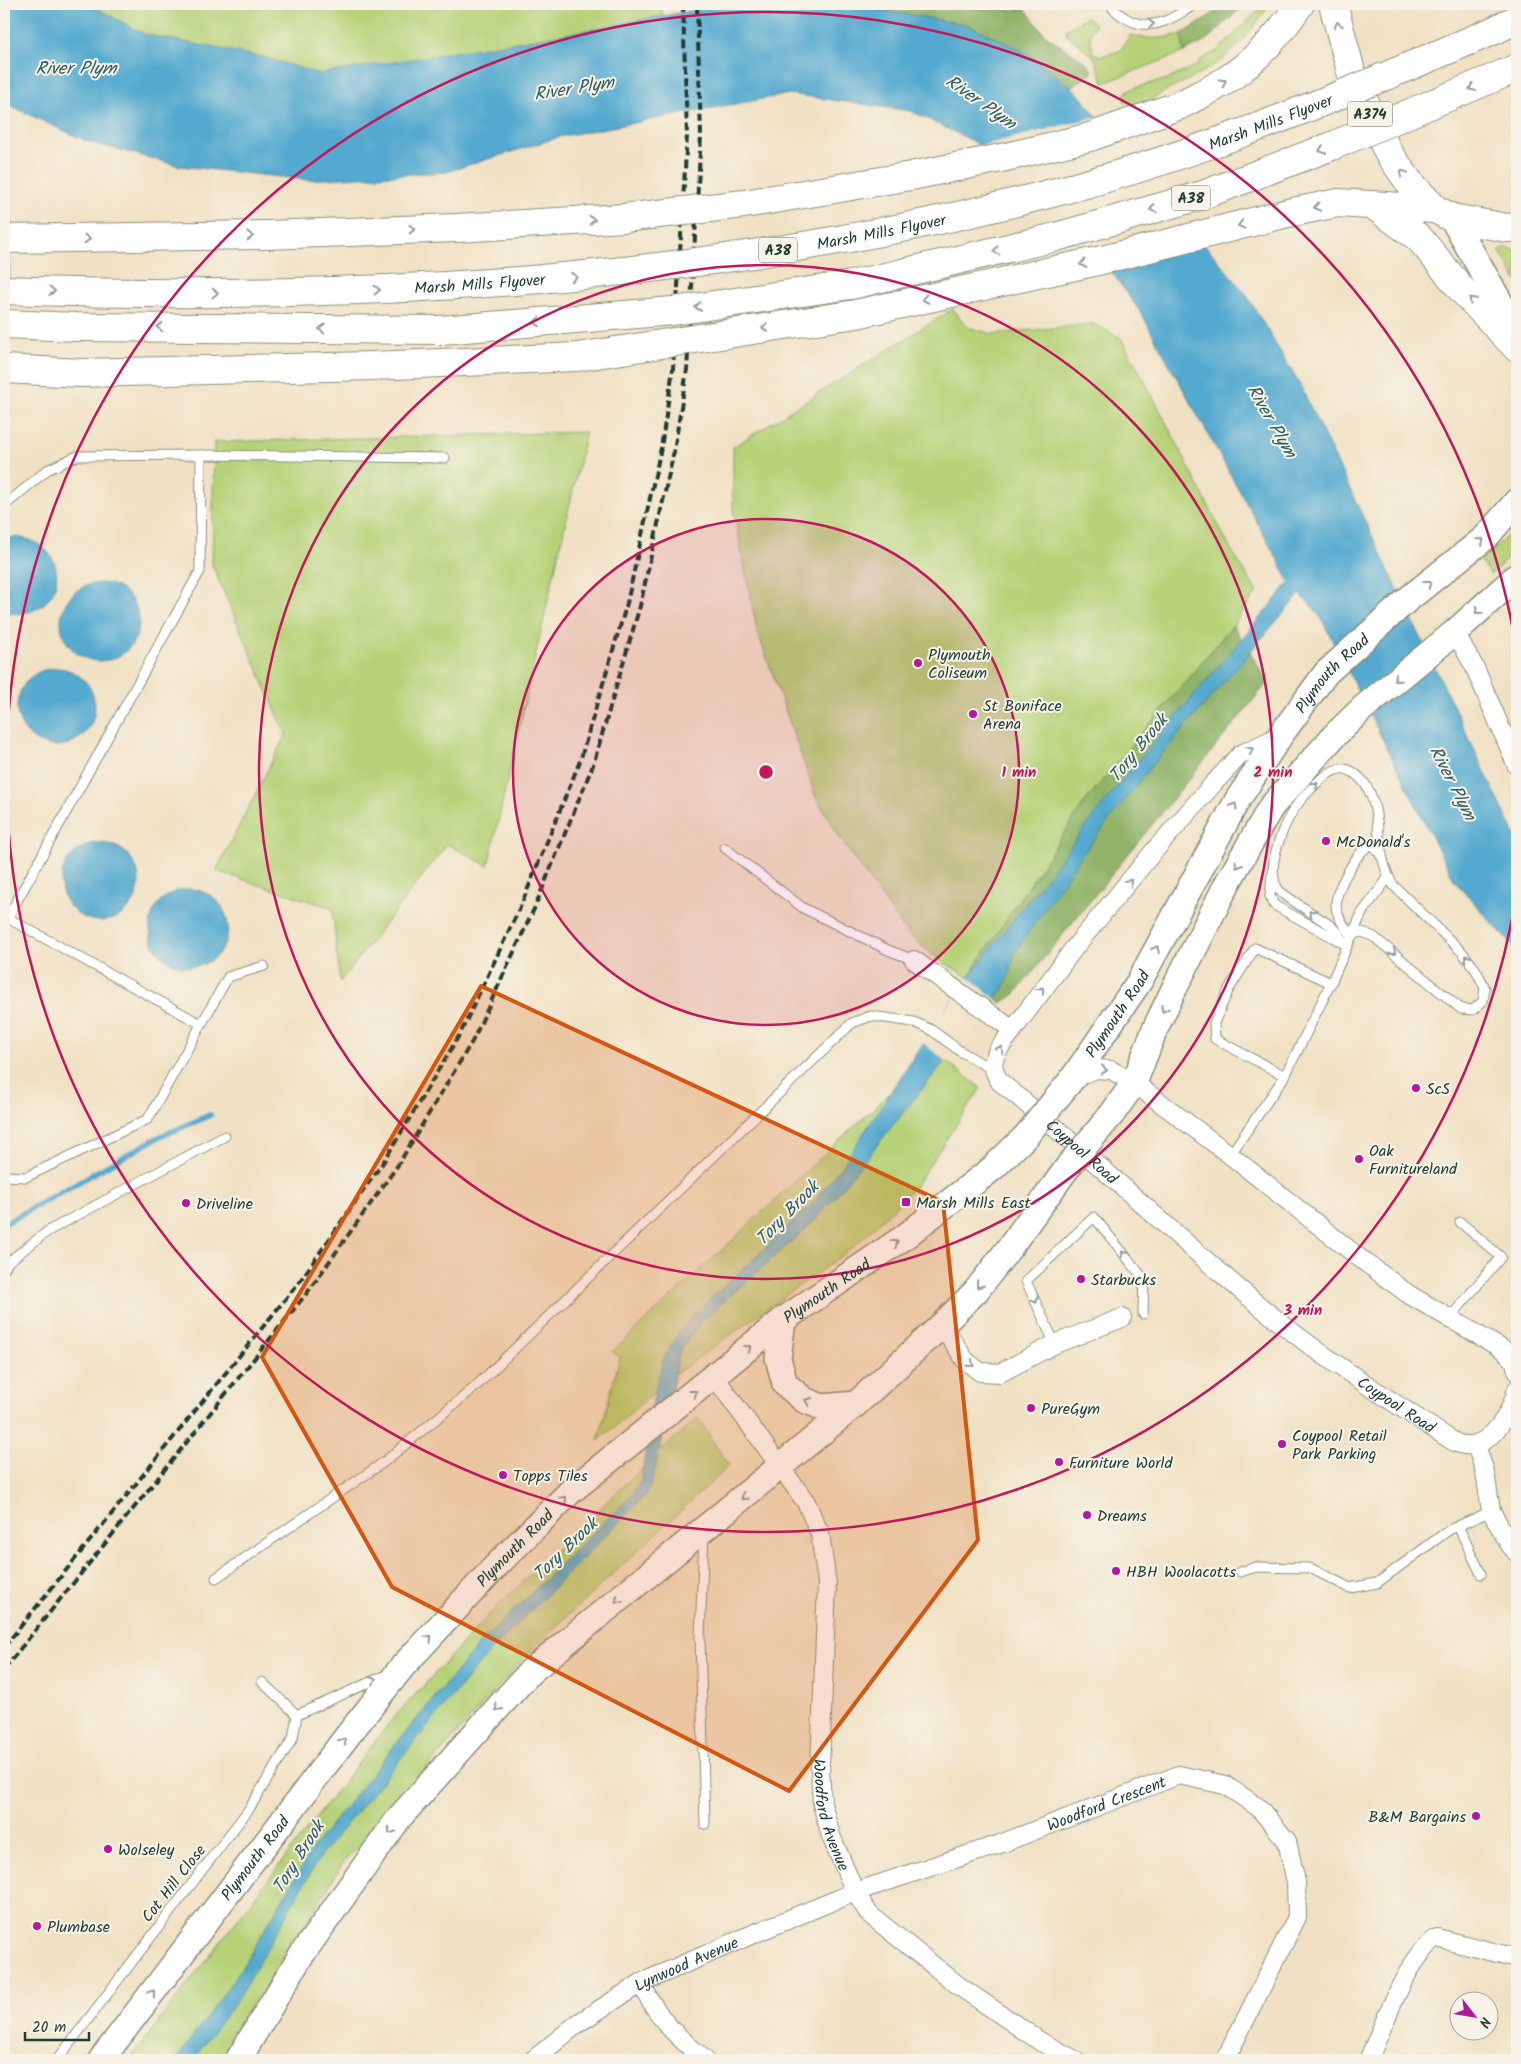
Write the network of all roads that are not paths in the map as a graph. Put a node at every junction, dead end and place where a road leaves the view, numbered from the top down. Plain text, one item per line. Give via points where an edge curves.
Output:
1 (1110, 4) edge
2 (1195, 4) edge
3 (1300, 4) edge
4 (1333, 4) edge
5 (1517, 19) edge
6 (1517, 68) edge
7 (1373, 205) junction
8 (1443, 214) junction
9 (1517, 227) edge
10 (4, 239) edge
11 (4, 290) edge
12 (4, 324) edge
13 (1517, 339) edge
14 (1517, 348) edge
15 (4, 369) edge
16 (201, 455) junction
17 (445, 458) dead end
18 (1517, 501) edge
19 (4, 506) edge
20 (1517, 576) edge
21 (1455, 632) junction
22 (1280, 736) junction
23 (1517, 766) edge
24 (724, 848) dead end
25 (1381, 856) junction
26 (1274, 870) junction
27 (1388, 878) junction
28 (5, 919) edge
29 (1351, 935) junction
30 (1347, 946) junction
31 (914, 960) joint
32 (264, 966) dead end
33 (1330, 983) junction
34 (201, 1024) junction
35 (1013, 1030) junction
36 (993, 1071) junction
37 (1285, 1076) junction
38 (1073, 1078) junction
39 (1134, 1083) junction
40 (225, 1136) dead end
41 (1230, 1154) junction
42 (4, 1176) edge
43 (1460, 1222) dead end
44 (4, 1269) edge
45 (1143, 1314) dead end
46 (1122, 1318) dead end
47 (1449, 1319) junction
48 (783, 1320) junction
49 (942, 1325) junction
50 (1056, 1344) junction
51 (1516, 1365) edge
52 (714, 1376) junction
53 (1517, 1389) edge
54 (856, 1404) junction
55 (1476, 1445) junction
56 (782, 1466) junction
57 (1491, 1511) junction
58 (1458, 1526) junction
59 (704, 1529) junction
60 (1515, 1546) edge
61 (1240, 1572) dead end
62 (1481, 1574) dead end
63 (216, 1578) dead end
64 (404, 1666) junction
65 (262, 1682) dead end
66 (297, 1715) junction
67 (705, 1824) dead end
68 (855, 1892) junction
69 (1517, 1958) edge
70 (641, 1983) junction
71 (57, 2060) edge
72 (101, 2060) edge
73 (238, 2060) edge
74 (533, 2060) edge
75 (705, 2060) edge
76 (1075, 2060) edge
77 (1225, 2060) edge
78 (1368, 2060) edge

1 -> 2 lane via 1134,24 1157,24
10 -> 3 main road, bridge via 258,236 624,218 744,204 911,176 1090,137 1180,105 1225,82 1261,54
8 -> 4 main road, A374 via 1409,182 1388,152 1352,75
11 -> 5 main road, Marsh Mills Flyover / A38, bridge via 261,294 420,288 586,276 736,257 900,230 1058,192 1187,154 1298,114
6 -> 12 main road, A38, bridge via 1332,146 1203,195 1056,238 851,285 673,311 441,330
7 - 8 main road, A38
14 -> 7 main road via 1419,238
7 -> 15 main road, A38, bridge via 1338,203 1288,213 1102,260 856,314 577,357 81,373
8 - 9 main road via 1506,228
8 - 13 main road via 1505,311
16 - 17 lane
16 - 19 lane via 76,456 48,470
16 - 28 lane via 200,571
22 -> 18 main road, Plymouth Road via 1326,673 1407,600 1486,537
20 -> 21 main road
21 - 23 street via 1475,668
21 -> 39 main road via 1363,708 1271,807 1228,882 1175,987
35 -> 22 street via 1075,947 1215,782 1241,754
38 -> 22 main road, Plymouth Road via 1138,982 1238,800
24 - 31 lane via 803,908
26 -> 25 lane via 1276,850 1299,802 1336,769 1354,772 1369,790
25 - 27 lane
25 - 29 lane via 1371,845 1366,847 1341,887 1337,912
30 -> 26 lane via 1331,926 1282,894 1275,882
26 - 30 lane via 1270,890 1274,905
27 - 29 lane via 1362,913
29 -> 27 lane via 1362,932 1374,937 1461,1009 1473,1010 1482,1001 1485,988 1471,963
28 - 34 lane
29 - 30 lane
30 - 33 lane
31 - 35 street
32 - 34 lane via 228,977
33 - 37 lane
33 - 37 lane via 1255,948 1229,989 1214,1023 1215,1039
34 - 42 lane via 148,1119 26,1177
36 -> 35 street via 993,1059
36 - 55 street, Coypool Road via 1000,1082 1268,1313 1451,1440
36 - 63 lane via 914,1022 871,1016 852,1023 474,1388 384,1462
37 - 41 lane
38 -> 39 street via 1096,1069 1111,1070
48 -> 38 main road, Plymouth Road, bridge via 903,1238 993,1168 1026,1136
39 - 41 street
39 -> 49 main road, bridge via 976,1290
40 - 44 lane via 48,1231 8,1262
41 - 47 street via 1361,1259
43 - 47 lane via 1502,1257
45 -> 50 lane via 1144,1279 1094,1217 1026,1281
46 - 50 street
47 - 51 street via 1504,1350
52 -> 48 main road, Plymouth Road
54 -> 48 main road via 822,1407 804,1400 785,1384 778,1358
49 -> 50 street via 965,1360 980,1372 1000,1373
49 - 54 main road
52 - 56 street, Woodford Avenue
64 -> 52 main road, Plymouth Road via 492,1570 572,1491
53 - 55 street via 1492,1435
54 - 56 main road
55 - 57 street via 1485,1472
56 -> 59 main road
56 - 68 street, Woodford Avenue via 806,1502 820,1534 827,1583 820,1766 822,1804 831,1836
57 - 58 lane
57 - 60 street
58 - 61 lane via 1377,1583 1350,1588 1310,1568 1256,1567
58 - 62 lane
59 - 67 lane via 700,1636
59 -> 73 main road via 530,1672 400,1818 300,1957
66 -> 64 lane
72 -> 64 main road, Plymouth Road
65 - 66 lane
66 - 71 lane, Cot Hill Close via 293,1738 249,1809
68 - 70 street, Lynwood Avenue
68 - 76 street, Woodford Avenue via 869,1914 959,1986 1041,2042
68 - 77 street, Woodford Crescent via 1000,1844 1179,1775 1225,1785 1258,1807 1287,1841 1296,1882 1297,1917
69 - 78 street via 1437,1938 1426,1946 1409,1968
70 - 74 street, Lynwood Avenue via 577,2024
70 - 75 street via 652,2006 674,2034

